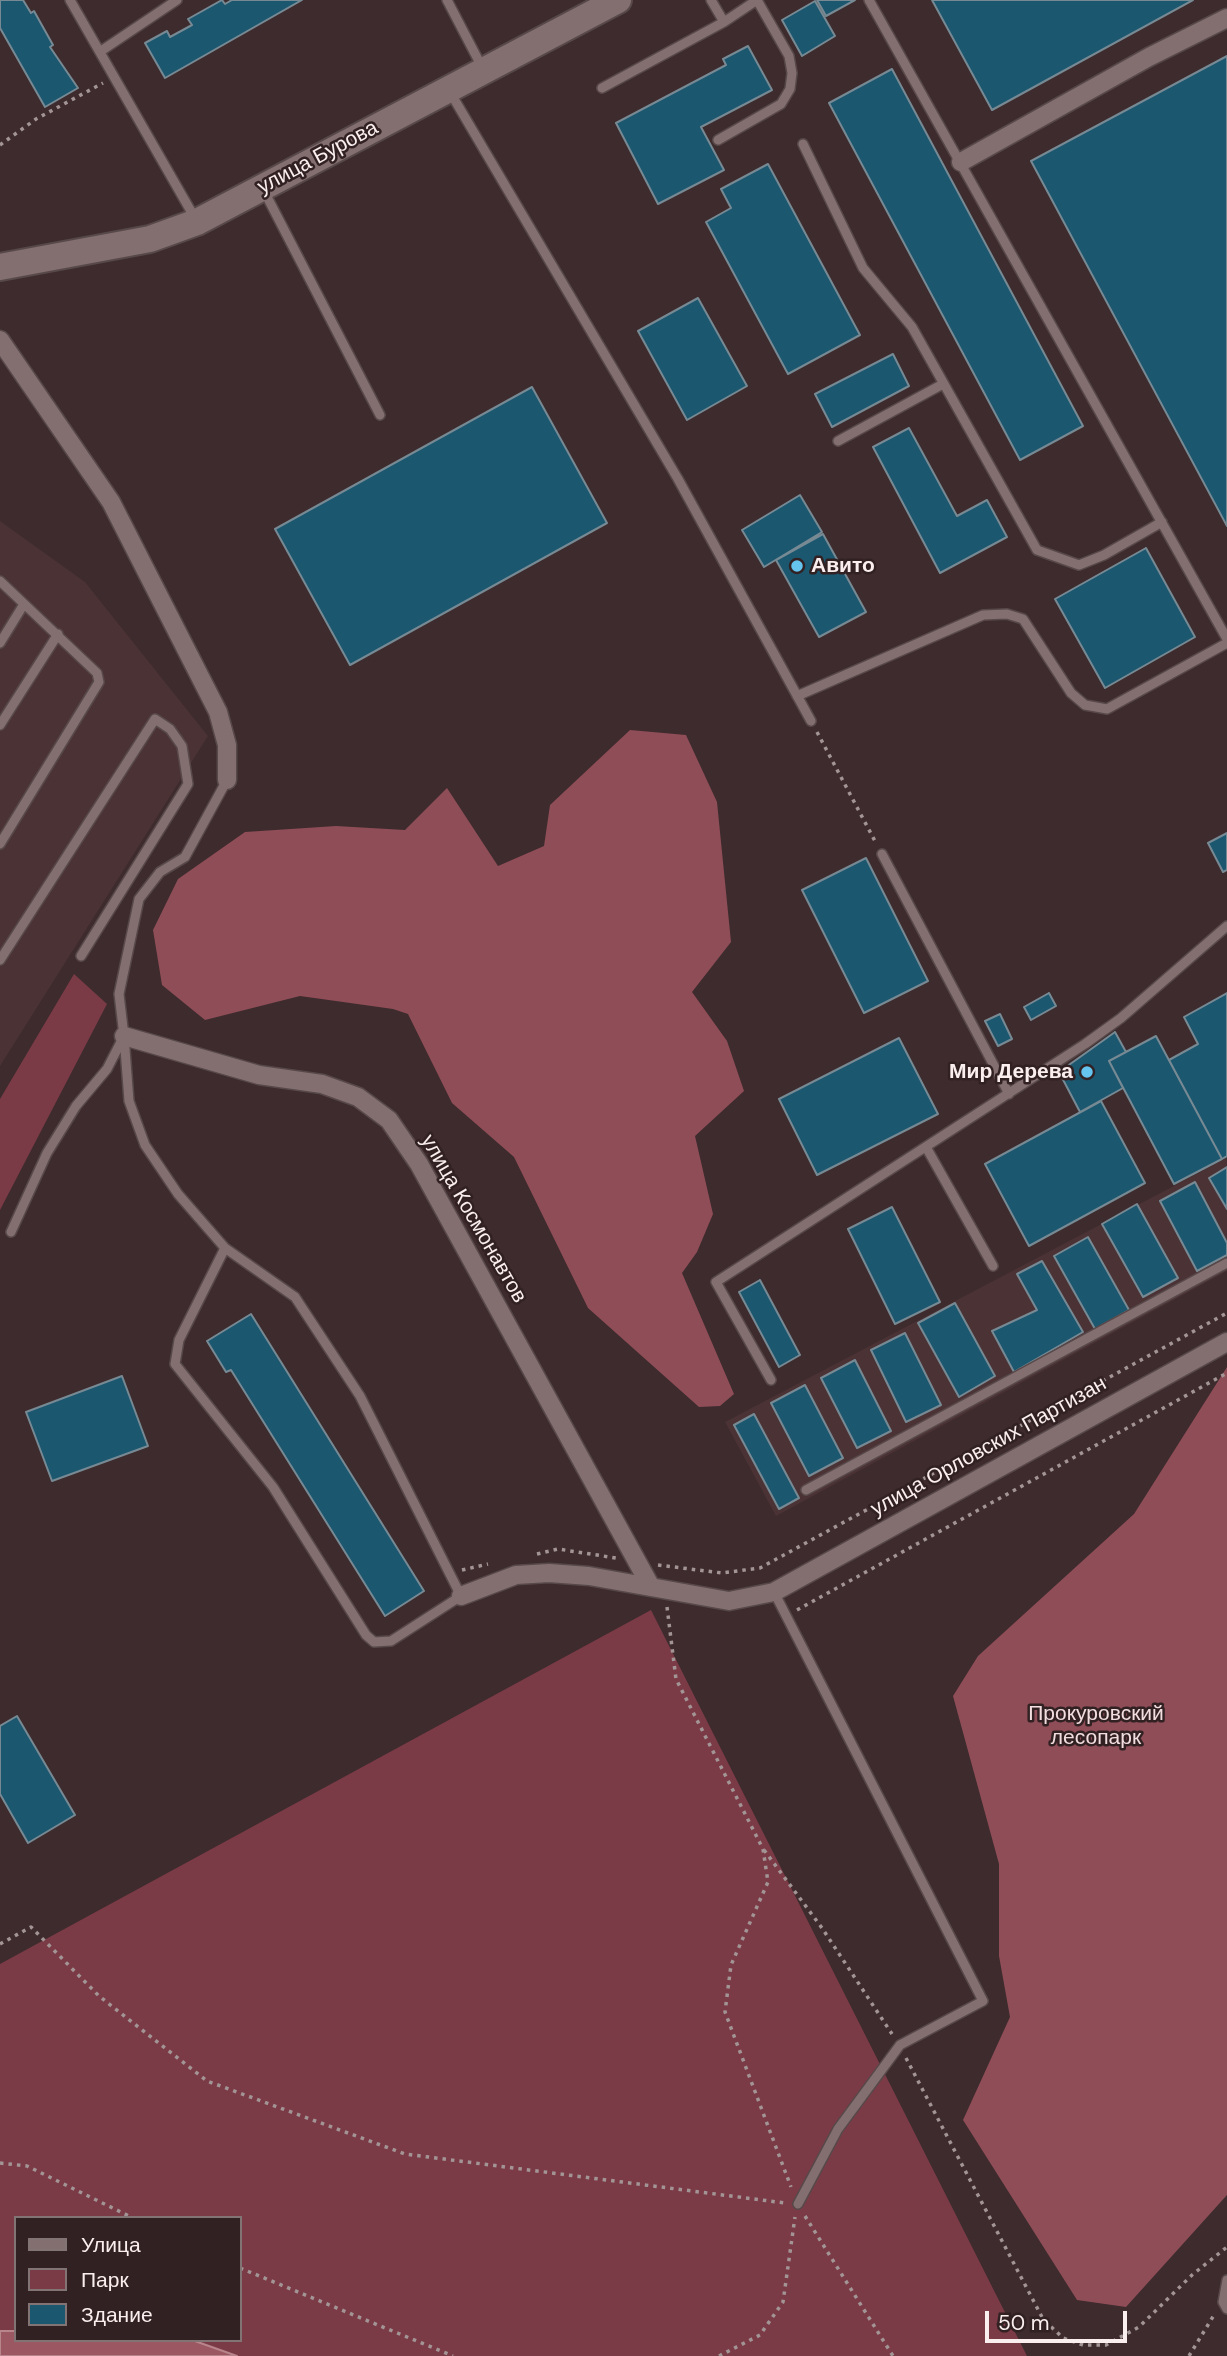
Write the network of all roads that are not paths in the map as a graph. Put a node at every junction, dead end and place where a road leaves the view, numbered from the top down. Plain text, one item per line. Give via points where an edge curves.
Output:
1 (70, 0) edge
2 (177, 0) edge
3 (447, 0) edge
4 (618, 0) edge
5 (711, 0) edge
6 (757, 0) edge
7 (869, 0) edge
8 (1227, 18) edge
9 (724, 22) junction
10 (101, 51) junction
11 (483, 71) junction
12 (602, 88) dead end
13 (448, 89) junction
14 (719, 140) dead end
15 (803, 144) dead end
16 (961, 162) junction
17 (262, 187) junction
18 (197, 222) junction
19 (0, 267) edge
20 (0, 340) edge
21 (943, 384) junction
22 (380, 415) dead end
23 (838, 441) dead end
24 (1162, 522) junction
25 (0, 581) edge
26 (24, 604) junction
27 (58, 634) junction
28 (1227, 641) edge
29 (0, 643) edge
30 (797, 696) junction
31 (811, 721) road end
32 (0, 725) edge
33 (227, 780) joint
34 (0, 844) edge
35 (882, 854) road end
36 (1227, 926) edge
37 (81, 956) dead end
38 (0, 960) edge
39 (124, 1036) junction
40 (1009, 1094) junction
41 (926, 1147) junction
42 (10, 1232) dead end
43 (225, 1248) junction
44 (1227, 1263) edge
45 (993, 1266) dead end
46 (1227, 1342) edge
47 (771, 1380) dead end
48 (806, 1490) dead end
49 (658, 1589) junction
50 (774, 1592) junction
51 (461, 1596) junction
52 (798, 2204) road end
53 (1227, 2280) edge
54 (1225, 2305) edge

1 - 10 lane
2 - 10 lane
3 - 11 lane
4 - 11 main road, улица Бурова
5 - 9 lane
6 - 9 lane
6 - 14 lane via 789,56 790,89 781,104
7 - 16 lane
8 - 16 street
9 - 12 lane
10 - 18 lane
11 - 13 main road, улица Бурова
13 - 17 main road, улица Бурова
13 - 30 lane via 678,480
15 - 21 lane via 863,268 912,327
16 - 24 lane
17 - 18 main road, улица Бурова
17 - 22 lane
18 - 19 main road, улица Бурова via 150,239
20 - 33 street via 111,502 218,712 228,745
21 - 23 lane
21 - 24 lane via 1037,550 1079,565
24 - 28 lane
25 - 26 lane
26 - 27 lane
26 - 29 lane
27 - 32 lane
27 - 34 lane via 97,673 99,682
28 - 30 lane via 1107,709 1084,705 1071,693 1023,619 983,615
30 - 31 lane
33 - 39 lane via 185,858 160,872 139,899 119,995
35 - 40 lane
36 - 40 lane via 1121,1018
37 - 38 lane via 188,784 183,746 155,719
39 - 42 lane via 107,1069 76,1106 47,1153
39 - 43 lane via 129,1101 145,1145 178,1194
39 - 49 street, улица Космонавтов via 259,1075 322,1084 358,1097 389,1120 419,1164 638,1563
40 - 41 lane
41 - 45 lane
41 - 47 lane via 716,1282
43 - 51 lane via 295,1297 360,1396
43 - 51 lane via 179,1340 175,1354 180,1373 273,1487 374,1642 391,1641
44 - 48 lane
46 - 50 street, улица Орловских Партизан
49 - 50 street, улица Орловских Партизан via 729,1601
49 - 51 street, улица Орловских Партизан via 549,1573 516,1575
50 - 52 lane via 983,2001 900,2045 838,2129
53 - 54 lane

